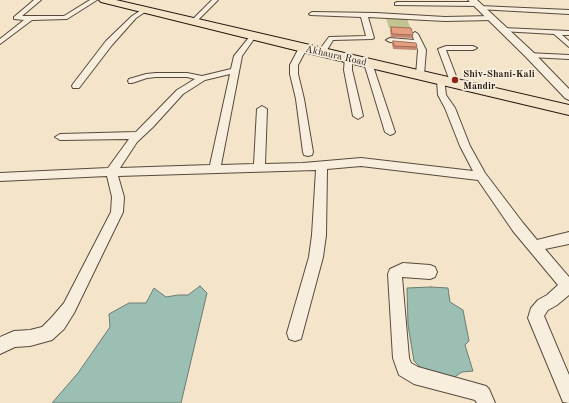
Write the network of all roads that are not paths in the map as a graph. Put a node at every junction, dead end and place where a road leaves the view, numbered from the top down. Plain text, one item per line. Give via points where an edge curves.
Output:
1 (38, 0) edge
2 (94, 0) edge
3 (104, 0) edge
4 (215, 0) edge
5 (123, 2) edge
6 (419, 2) edge
7 (397, 4) dead end
8 (476, 4) edge
9 (145, 10) junction
10 (569, 12) edge
11 (312, 14) dead end
12 (364, 15) junction
13 (492, 18) junction
14 (28, 19) junction
15 (430, 19) junction
16 (194, 22) junction
17 (504, 30) junction
18 (555, 32) junction
19 (569, 33) edge
20 (414, 34) edge
21 (253, 36) junction
22 (390, 40) dead end
23 (0, 42) edge
24 (419, 42) junction
25 (569, 44) edge
26 (303, 48) junction
27 (474, 48) dead end
28 (321, 53) junction
29 (530, 55) junction
30 (568, 58) edge
31 (348, 59) junction
32 (368, 63) junction
33 (235, 71) junction
34 (420, 75) junction
35 (202, 78) junction
36 (441, 80) junction
37 (132, 81) dead end
38 (455, 84) junction
39 (76, 86) dead end
40 (567, 91) edge
41 (567, 106) edge
42 (262, 109) dead end
43 (358, 116) dead end
44 (390, 132) dead end
45 (60, 136) dead end
46 (139, 136) junction
47 (308, 152) dead end
48 (322, 165) junction
49 (259, 168) junction
50 (215, 170) junction
51 (112, 171) junction
52 (481, 176) junction
53 (0, 177) edge
54 (569, 238) edge
55 (534, 246) junction
56 (430, 272) dead end
57 (567, 288) edge
58 (295, 333) dead end
59 (0, 346) edge
60 (569, 396) edge
61 (486, 403) edge

1 - 14 street via 16,17
2 - 14 street via 66,18
3 - 5 main road, Akhaura Road
4 - 16 street
5 - 9 main road, Akhaura Road
6 - 7 street
6 - 8 street
6 - 15 street
8 - 10 street
8 - 13 street
9 - 16 main road, Akhaura Road
9 - 39 street via 134,17 109,43
11 - 12 street
12 - 15 street
12 - 28 street via 370,38 331,38
13 - 15 street
13 - 17 street
14 - 23 street
16 - 21 main road, Akhaura Road
17 - 18 street
17 - 29 street
18 - 19 street
18 - 25 street
20 - 24 street
21 - 26 main road, Akhaura Road
21 - 33 street via 238,56
22 - 24 street
24 - 34 street via 423,54
26 - 28 main road, Akhaura Road
26 - 47 street via 294,65 294,74
27 - 38 street via 442,48
28 - 31 main road, Akhaura Road
29 - 30 street
29 - 40 street
31 - 32 main road, Akhaura Road
31 - 43 street
32 - 34 main road, Akhaura Road
32 - 44 street
33 - 35 street
33 - 50 street
34 - 36 main road, Akhaura Road
35 - 37 street via 187,75 156,75
35 - 46 street via 180,92
36 - 38 main road, Akhaura Road
36 - 52 street via 443,98
38 - 41 main road, Akhaura Road
42 - 49 street
45 - 46 street
46 - 51 street
48 - 49 street
48 - 52 street via 379,163
48 - 58 street via 316,257
49 - 50 street
50 - 51 street
51 - 53 street
51 - 59 street via 118,197 117,212 69,308 46,334 14,339
52 - 55 street
54 - 55 street
55 - 57 street
56 - 61 street via 402,270 395,274 401,358 405,369 414,375 480,392
57 - 60 street via 543,305 536,313 536,318

